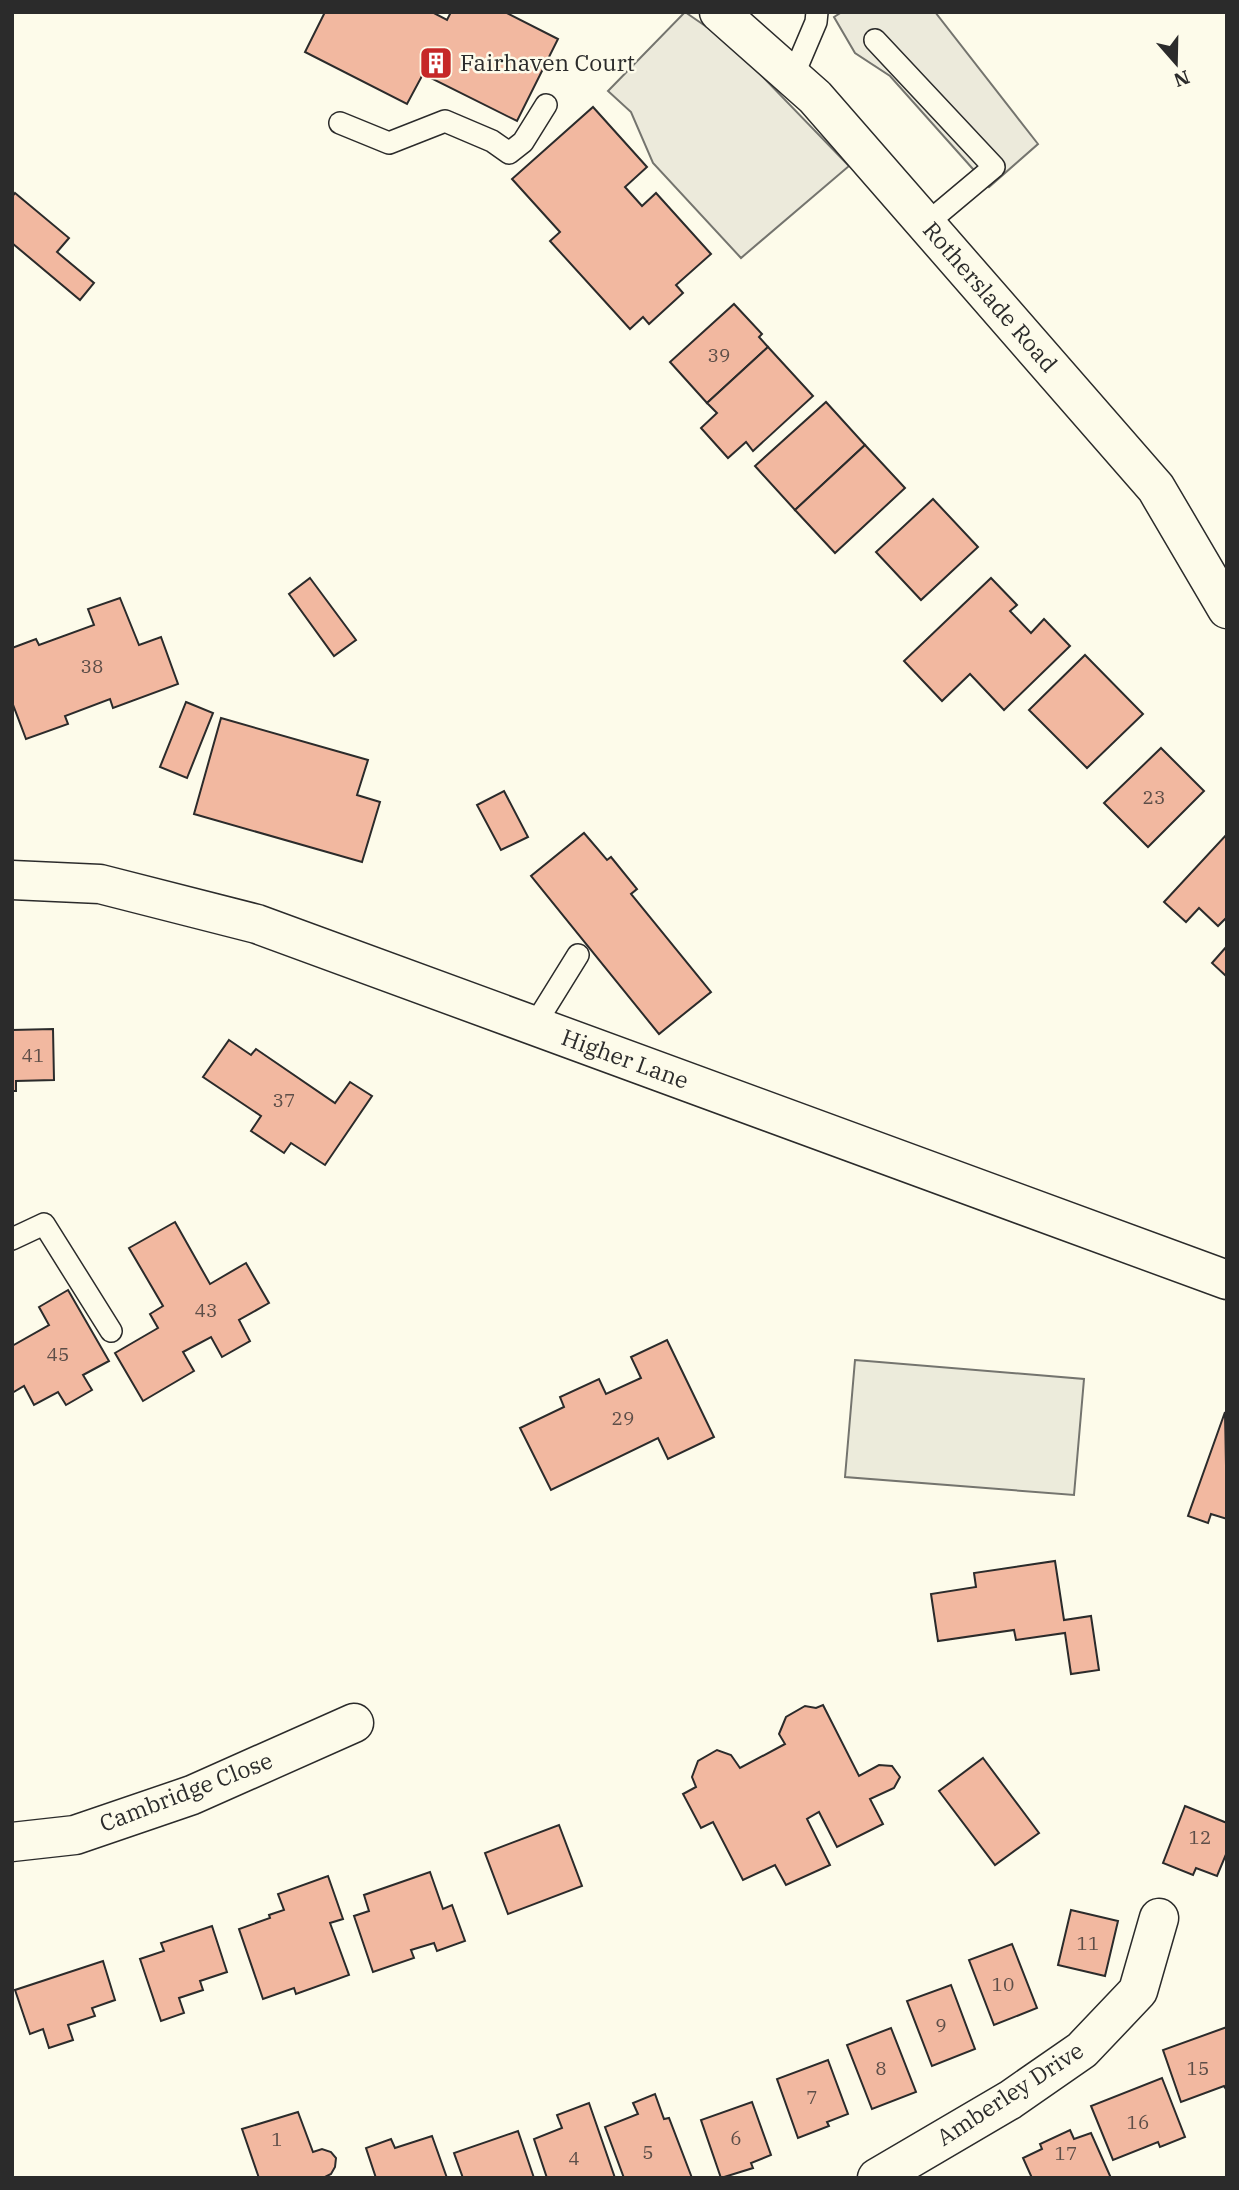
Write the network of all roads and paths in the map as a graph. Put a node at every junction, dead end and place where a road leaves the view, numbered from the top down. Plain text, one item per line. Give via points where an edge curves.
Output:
1 (719, 12) edge
2 (817, 12) edge
3 (875, 40) dead end
4 (793, 76) junction
5 (546, 105) dead end
6 (340, 123) dead end
7 (926, 224) junction
8 (1227, 609) edge
9 (12, 880) edge
10 (578, 955) dead end
11 (534, 1026) junction
12 (12, 1239) edge
13 (1227, 1280) edge
14 (111, 1331) dead end
15 (354, 1723) dead end
16 (12, 1842) edge
17 (1159, 1918) dead end
18 (877, 2178) edge

1 - 4 street, Rotherslade Road
2 - 4 lane
3 - 7 lane via 994,167
4 - 7 street, Rotherslade Road
5 - 6 lane via 523,142 509,153 445,121 389,143
7 - 8 street, Rotherslade Road via 1156,488
9 - 11 street, Higher Lane via 100,884 257,924
10 - 11 lane
11 - 13 street, Higher Lane
12 - 14 lane via 44,1224
15 - 16 street, Cambridge Close via 192,1795 75,1835
17 - 18 street, Amberley Drive via 1139,1991 1082,2050 1010,2100

